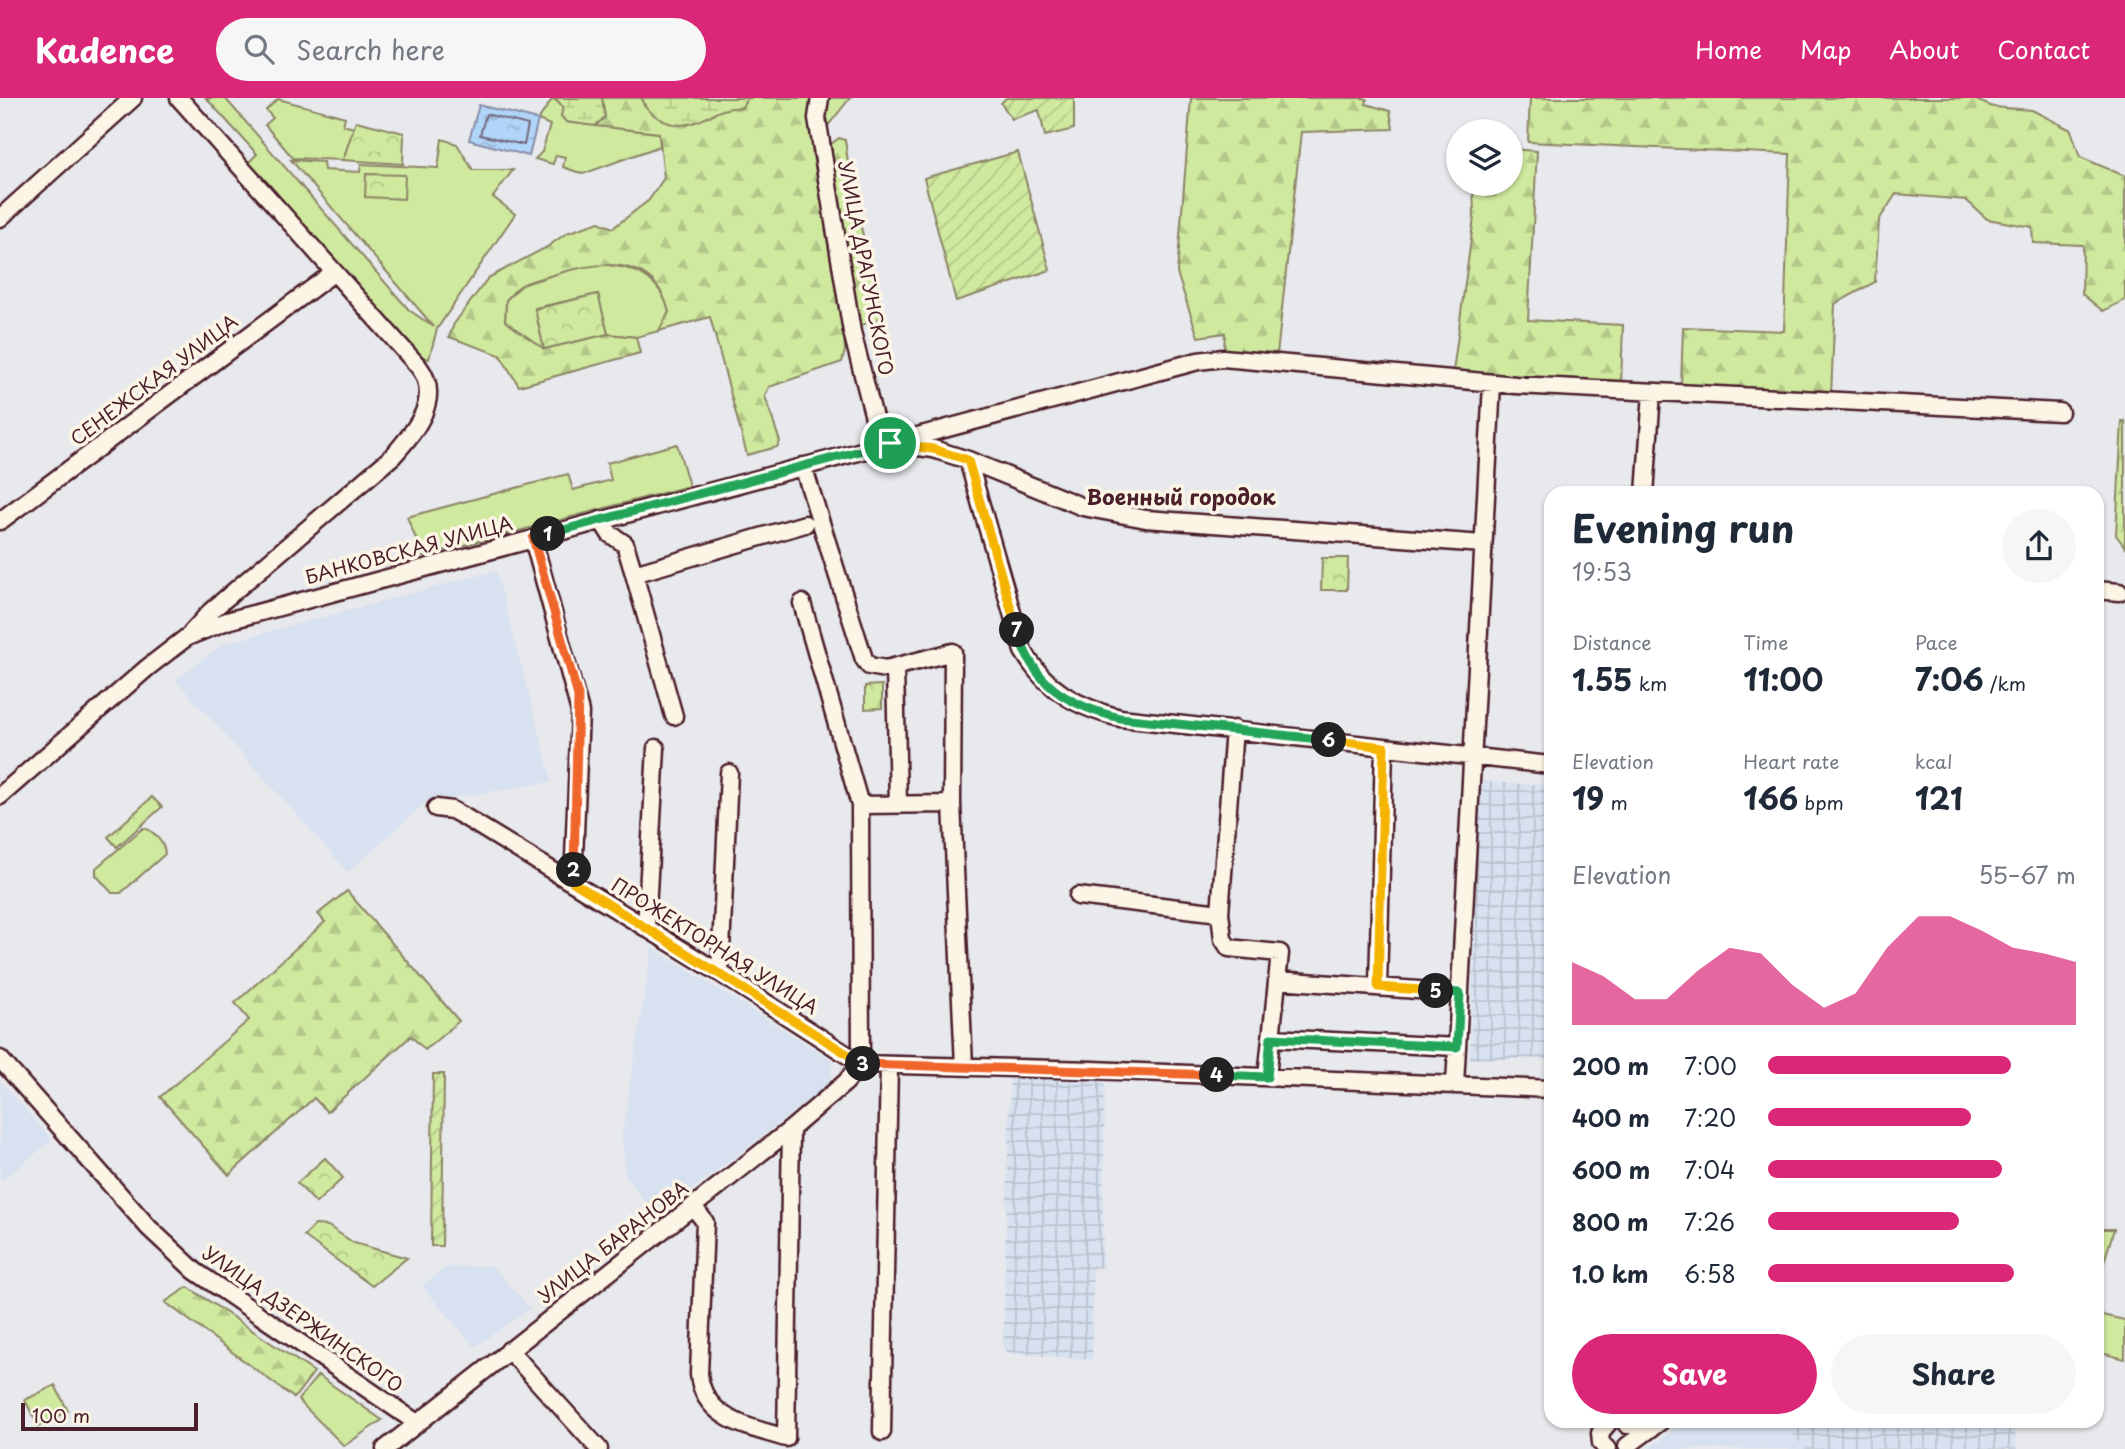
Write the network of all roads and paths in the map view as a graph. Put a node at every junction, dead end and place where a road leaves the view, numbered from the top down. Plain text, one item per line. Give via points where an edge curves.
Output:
1 (132, 98) edge
2 (179, 98) edge
3 (820, 98) edge
4 (0, 218) edge
5 (333, 274) junction
6 (1492, 383) junction
7 (1652, 392) junction
8 (2060, 412) dead end
9 (886, 444) junction
10 (968, 460) junction
11 (803, 466) junction
12 (1646, 486) edge
13 (601, 520) junction
14 (0, 521) edge
15 (805, 524) dead end
16 (533, 538) junction
17 (1483, 544) junction
18 (634, 574) junction
19 (2104, 591) edge
20 (2119, 592) dead end
21 (802, 603) dead end
22 (187, 637) junction
23 (895, 667) junction
24 (674, 716) dead end
25 (1234, 729) junction
26 (1384, 747) junction
27 (656, 748) dead end
28 (1472, 758) junction
29 (1544, 764) edge
30 (729, 773) dead end
31 (0, 796) edge
32 (952, 804) junction
33 (860, 805) junction
34 (898, 805) junction
35 (436, 808) dead end
36 (573, 882) junction
37 (1078, 896) dead end
38 (1220, 913) junction
39 (646, 928) junction
40 (720, 973) junction
41 (1277, 980) junction
42 (1378, 987) junction
43 (1460, 993) junction
44 (1271, 1038) junction
45 (1457, 1047) junction
46 (0, 1059) edge
47 (861, 1064) junction
48 (888, 1065) junction
49 (964, 1066) junction
50 (1267, 1077) junction
51 (1455, 1085) junction
52 (1544, 1089) edge
53 (791, 1129) junction
54 (693, 1206) junction
55 (509, 1350) junction
56 (398, 1410) junction
57 (417, 1423) junction
58 (1628, 1428) edge
59 (1651, 1428) edge
60 (882, 1432) dead end
61 (392, 1444) edge
62 (1626, 1448) edge
63 (599, 1449) edge

1 - 4 street
2 - 5 street
3 - 9 street, УЛИЦА ДРАГУНСКОГО via 817,118 852,332
5 - 14 street, СЕНЕЖСКАЯ УЛИЦА
5 - 22 street via 425,375 428,402 422,420 388,460 211,611
6 - 7 street, БАНКОВСКАЯ УЛИЦА
6 - 9 street, БАНКОВСКАЯ УЛИЦА via 1214,359
6 - 17 street
7 - 8 street, БАНКОВСКАЯ УЛИЦА
7 - 12 street
9 - 10 street via 933,449
9 - 11 street, БАНКОВСКАЯ УЛИЦА
10 - 17 street via 1083,507 1146,519
10 - 25 street via 1023,651 1052,689 1076,704 1120,718
11 - 13 street, БАНКОВСКАЯ УЛИЦА
11 - 23 street via 864,659 878,670
13 - 16 street, БАНКОВСКАЯ УЛИЦА
13 - 18 street via 610,534 625,544
15 - 18 street
16 - 22 street, БАНКОВСКАЯ УЛИЦА via 227,621
16 - 36 street via 579,704
17 - 28 street
18 - 24 street
19 - 20 street
21 - 33 street
22 - 31 street, БАНКОВСКАЯ УЛИЦА
23 - 32 street via 953,652
23 - 34 street
25 - 26 street
25 - 38 street
26 - 28 street
26 - 42 street
27 - 39 street
28 - 29 street
28 - 43 street
30 - 40 street
32 - 34 street
32 - 49 street
33 - 34 street
33 - 47 street
35 - 36 street, ПРОЖЕКТОРНАЯ УЛИЦА via 463,816
36 - 39 street, ПРОЖЕКТОРНАЯ УЛИЦА
37 - 38 street
38 - 41 street via 1223,939 1229,948 1280,953
39 - 40 street, ПРОЖЕКТОРНАЯ УЛИЦА
40 - 47 street, ПРОЖЕКТОРНАЯ УЛИЦА
41 - 42 street
41 - 44 street
42 - 43 street
43 - 45 street
44 - 45 street
44 - 50 street
45 - 51 street
46 - 56 street, УЛИЦА ДЗЕРЖИНСКОГО via 149,1228 195,1271
47 - 48 street
47 - 53 street, УЛИЦА БАРАНОВА via 846,1083
48 - 49 street
48 - 60 street
49 - 50 street
50 - 51 street
51 - 52 street
53 - 54 street, УЛИЦА БАРАНОВА
53 - 54 street via 786,1438 733,1422 704,1396 699,1374 705,1222
54 - 55 street, УЛИЦА БАРАНОВА
55 - 57 street, УЛИЦА БАРАНОВА
55 - 63 street
56 - 57 street, УЛИЦА ДЗЕРЖИНСКОГО
56 - 61 street via 403,1424
57 - 61 street, УЛИЦА БАРАНОВА
58 - 62 street via 1631,1434
59 - 62 street

